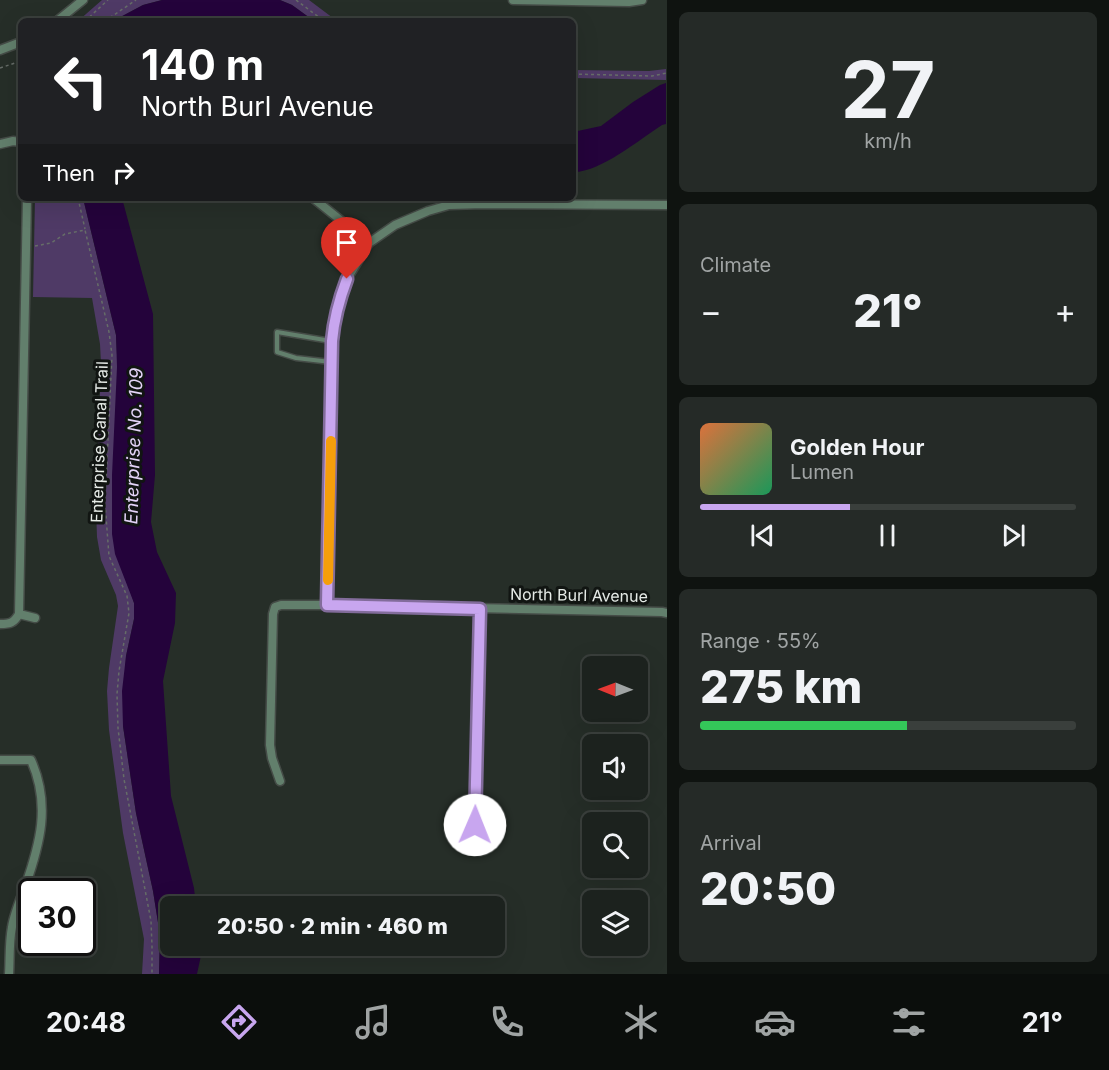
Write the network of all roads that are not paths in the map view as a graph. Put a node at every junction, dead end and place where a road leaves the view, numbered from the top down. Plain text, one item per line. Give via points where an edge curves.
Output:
1 (83, 0) edge
2 (513, 0) edge
3 (642, 0) edge
4 (61, 18) edge
5 (18, 43) edge
6 (0, 50) edge
7 (18, 142) edge
8 (0, 144) edge
9 (27, 201) edge
10 (317, 201) edge
11 (666, 206) edge
12 (369, 243) junction
13 (332, 341) junction
14 (332, 362) junction
15 (327, 605) junction
16 (480, 609) junction
17 (666, 613) edge
18 (19, 614) junction
19 (35, 618) dead end
20 (0, 624) edge
21 (0, 760) edge
22 (280, 781) dead end
23 (475, 825) dead end
24 (9, 974) edge

1 - 4 street
2 - 3 street
5 - 6 street
7 - 8 street
9 - 18 street
10 - 12 street
11 - 12 street via 449,205 395,225
12 - 13 street via 347,279
13 - 14 street
13 - 14 lane via 277,332 277,352
14 - 15 street
15 - 16 street, North Burl Avenue
15 - 22 street, North Burl Avenue via 281,605 275,607 273,614 270,745
16 - 17 street, North Burl Avenue
16 - 23 street
18 - 19 street
18 - 20 street via 10,624
21 - 24 street via 31,760 42,823 35,858 12,926

